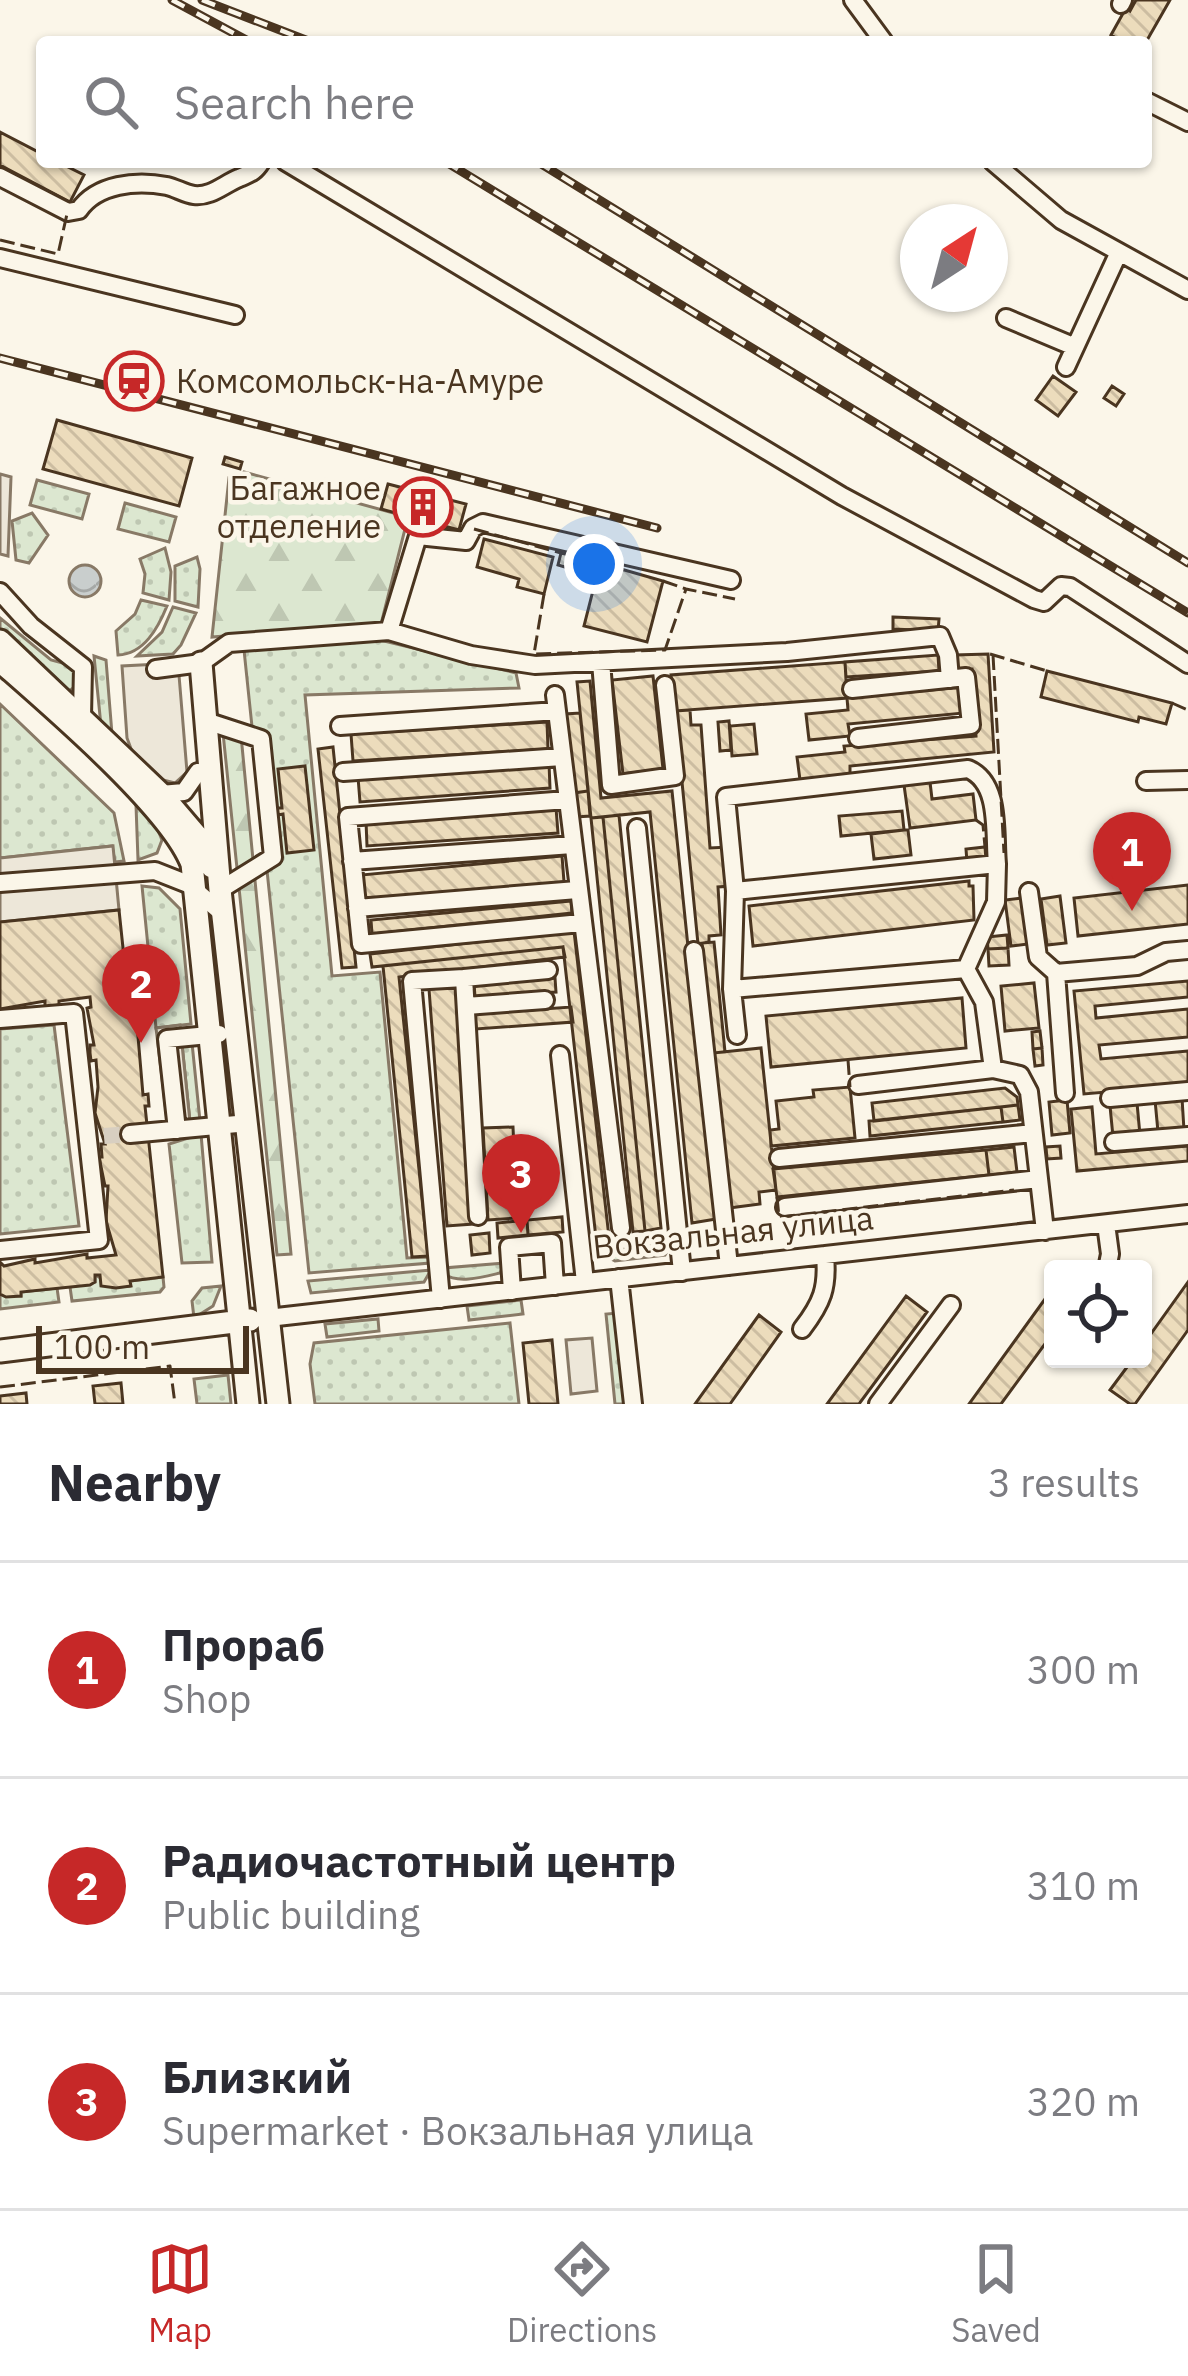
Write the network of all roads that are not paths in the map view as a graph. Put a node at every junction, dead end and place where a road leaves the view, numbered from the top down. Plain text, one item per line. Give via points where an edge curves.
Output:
1 (853, 0) edge
2 (880, 36) edge
3 (1152, 103) edge
4 (1188, 122) edge
5 (257, 168) edge
6 (296, 168) edge
7 (1000, 168) edge
8 (0, 177) edge
9 (1119, 252) junction
10 (0, 258) edge
11 (1188, 290) edge
12 (235, 316) dead end
13 (1006, 318) dead end
14 (1075, 347) junction
15 (1066, 367) dead end
16 (731, 580) dead end
17 (0, 592) edge
18 (389, 631) junction
19 (0, 641) edge
20 (0, 661) edge
21 (601, 662) junction
22 (195, 664) junction
23 (1188, 664) edge
24 (155, 669) dead end
25 (950, 679) junction
26 (665, 685) dead end
27 (852, 689) dead end
28 (206, 721) junction
29 (76, 722) junction
30 (340, 726) dead end
31 (858, 738) dead end
32 (562, 758) junction
33 (343, 772) dead end
34 (205, 776) junction
35 (1188, 780) edge
36 (1146, 781) dead end
37 (155, 799) junction
38 (567, 800) junction
39 (637, 828) dead end
40 (195, 835) junction
41 (572, 845) junction
42 (352, 861) junction
43 (997, 864) junction
44 (155, 871) junction
45 (0, 883) edge
46 (196, 890) junction
47 (220, 890) junction
48 (577, 890) junction
49 (735, 891) junction
50 (1029, 892) dead end
51 (357, 908) junction
52 (223, 914) junction
53 (581, 923) junction
54 (1188, 950) edge
55 (694, 951) dead end
56 (966, 969) junction
57 (548, 970) dead end
58 (1056, 974) junction
59 (464, 977) junction
60 (732, 989) junction
61 (545, 1000) dead end
62 (466, 1006) junction
63 (0, 1019) edge
64 (238, 1032) junction
65 (737, 1034) dead end
66 (209, 1035) junction
67 (560, 1055) dead end
68 (993, 1069) junction
69 (858, 1085) dead end
70 (1188, 1091) edge
71 (1065, 1093) dead end
72 (1110, 1098) dead end
73 (248, 1124) junction
74 (219, 1126) junction
75 (177, 1130) junction
76 (1034, 1133) junction
77 (130, 1134) tunnel mouth
78 (1188, 1136) edge
79 (1114, 1142) dead end
80 (779, 1159) dead end
81 (1039, 1179) junction
82 (785, 1207) dead end
83 (1188, 1214) edge
84 (478, 1216) dead end
85 (1106, 1224) junction
86 (621, 1228) dead end
87 (1045, 1231) junction
88 (0, 1250) edge
89 (825, 1255) junction
90 (1109, 1260) edge
91 (729, 1266) junction
92 (682, 1271) junction
93 (620, 1278) junction
94 (585, 1282) junction
95 (555, 1286) junction
96 (512, 1291) junction
97 (441, 1299) junction
98 (951, 1305) dead end
99 (268, 1318) junction
100 (240, 1321) junction
101 (802, 1329) dead end
102 (0, 1351) edge
103 (248, 1404) edge
104 (278, 1404) edge
105 (633, 1404) edge
106 (878, 1404) edge

1 - 2 street
3 - 4 street
5 - 8 street via 210,194 140,184 101,190 68,212
6 - 23 street via 862,507 1034,599 1044,602 1070,587
7 - 9 street via 1061,220
9 - 11 street
9 - 14 street
10 - 12 street
13 - 14 street
14 - 15 street
16 - 18 street via 483,523 466,541 418,536
17 - 29 street via 83,668
18 - 21 street via 535,665
18 - 22 street via 230,643
19 - 29 main road
20 - 29 main road
21 - 25 street via 940,636
21 - 26 street via 611,785 675,776
22 - 24 street
22 - 28 main road
22 - 34 main road
25 - 27 street
25 - 31 street via 966,677 970,725
28 - 34 main road
28 - 47 street via 261,739 273,857
29 - 37 main road
30 - 32 street via 556,703
32 - 33 street
32 - 38 street
34 - 37 street via 184,793
34 - 40 main road
34 - 47 main road
35 - 36 street
37 - 40 main road
38 - 41 street
38 - 42 street via 347,817
39 - 92 street
40 - 44 street
40 - 46 main road
40 - 47 main road
41 - 42 street
41 - 48 street
42 - 51 street
43 - 49 street
43 - 49 street via 990,791 968,769 726,797
43 - 56 street via 996,902
44 - 45 street
44 - 46 street
46 - 52 street
46 - 66 main road
47 - 52 main road
48 - 51 street
48 - 53 street
49 - 60 street
50 - 58 street via 1037,957
51 - 53 street via 361,944
52 - 64 main road
53 - 86 street
54 - 58 street via 1137,966
55 - 91 street
56 - 60 street
56 - 68 street via 984,1002
57 - 59 street
58 - 71 street
59 - 62 street
59 - 97 street via 412,981
60 - 65 street
61 - 62 street
62 - 84 street
63 - 88 street via 74,1012 96,1137 99,1240
64 - 66 street
64 - 73 main road
66 - 74 main road
66 - 75 street via 167,1040
67 - 94 street
68 - 69 street
68 - 76 street via 1025,1081
70 - 72 street
73 - 74 street
73 - 99 main road
74 - 75 street
74 - 100 main road
75 - 77 street
76 - 80 street
76 - 81 street
78 - 79 street
81 - 82 street
81 - 87 street
83 - 85 street, Вокзальная улица
85 - 87 street, Вокзальная улица
85 - 90 street
87 - 89 street, Вокзальная улица
89 - 91 street, Вокзальная улица
89 - 101 street via 828,1284
91 - 92 street, Вокзальная улица
92 - 93 street, Вокзальная улица
93 - 94 street, Вокзальная улица
93 - 105 street
94 - 95 street, Вокзальная улица
95 - 96 street, Вокзальная улица
95 - 96 street via 551,1243 509,1247
96 - 97 street, Вокзальная улица
97 - 99 street, Вокзальная улица
98 - 106 street
99 - 100 main road, Вокзальная улица
99 - 104 main road
100 - 102 main road, Вокзальная улица
100 - 103 main road

